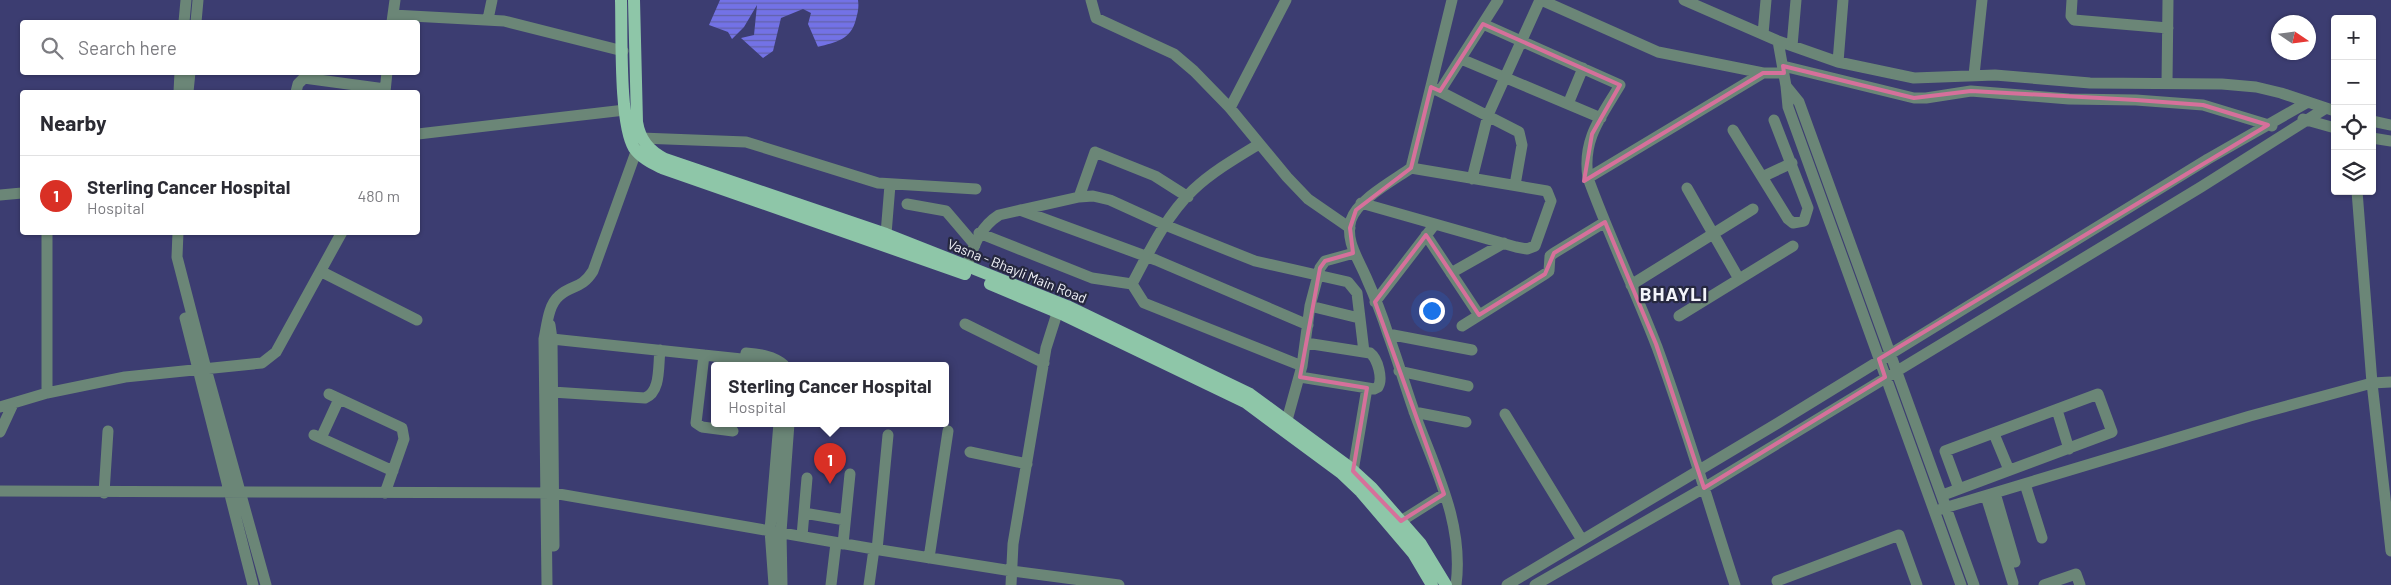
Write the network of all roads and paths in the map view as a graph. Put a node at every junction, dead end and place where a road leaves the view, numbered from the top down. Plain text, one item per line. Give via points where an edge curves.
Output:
1 (186, 0) edge
2 (198, 0) edge
3 (395, 0) edge
4 (492, 0) edge
5 (621, 0) edge
6 (634, 0) edge
7 (1091, 0) edge
8 (1286, 0) edge
9 (1452, 0) edge
10 (1498, 0) edge
11 (1541, 0) edge
12 (1684, 0) edge
13 (1766, 0) edge
14 (1796, 0) edge
15 (1843, 0) edge
16 (1982, 0) edge
17 (2072, 0) edge
18 (2168, 0) edge
19 (392, 19) edge
20 (488, 19) junction
21 (184, 20) edge
22 (196, 20) edge
23 (1483, 24) junction
24 (2168, 28) junction
25 (1763, 34) junction
26 (1520, 40) junction
27 (1778, 41) junction
28 (1792, 46) junction
29 (623, 51) junction
30 (1461, 59) junction
31 (1838, 62) junction
32 (1583, 68) junction
33 (1783, 69) junction
34 (1763, 73) junction
35 (180, 75) edge
36 (190, 75) edge
37 (387, 75) edge
38 (1974, 75) junction
39 (1505, 77) junction
40 (2167, 84) junction
41 (1786, 86) junction
42 (347, 88) edge
43 (1436, 89) junction
44 (179, 90) edge
45 (188, 90) edge
46 (296, 90) edge
47 (372, 90) edge
48 (385, 90) edge
49 (1568, 104) junction
50 (2298, 107) junction
51 (1230, 108) junction
52 (625, 110) junction
53 (2321, 113) edge
54 (1488, 116) junction
55 (1601, 118) junction
56 (1774, 120) dead end
57 (2376, 122) edge
58 (2331, 124) edge
59 (2268, 125) junction
60 (2391, 125) edge
61 (1733, 130) dead end
62 (2290, 132) junction
63 (420, 134) edge
64 (2376, 139) edge
65 (2391, 141) edge
66 (638, 144) junction
67 (1259, 144) junction
68 (1792, 164) junction
69 (1411, 168) junction
70 (1824, 170) junction
71 (1812, 174) junction
72 (1762, 177) junction
73 (1588, 178) junction
74 (1472, 179) junction
75 (1797, 179) junction
76 (890, 185) junction
77 (1515, 185) junction
78 (1687, 188) dead end
79 (976, 189) dead end
80 (20, 193) edge
81 (0, 195) edge
82 (2357, 195) edge
83 (1080, 197) junction
84 (1188, 197) junction
85 (1362, 203) junction
86 (907, 204) dead end
87 (1752, 208) dead end
88 (1019, 210) junction
89 (1605, 222) junction
90 (1435, 224) junction
91 (1165, 225) junction
92 (1350, 228) junction
93 (979, 233) junction
94 (886, 234) junction
95 (1713, 234) junction
96 (47, 235) edge
97 (171, 235) edge
98 (178, 235) edge
99 (340, 235) edge
100 (1426, 236) junction
101 (1504, 243) junction
102 (975, 245) junction
103 (1793, 246) dead end
104 (1354, 253) junction
105 (1146, 257) junction
106 (965, 270) junction
107 (322, 272) junction
108 (1451, 273) junction
109 (1318, 274) junction
110 (1739, 279) junction
111 (1132, 284) junction
112 (1631, 285) junction
113 (1375, 302) junction
114 (1310, 306) junction
115 (1062, 309) junction
116 (1479, 315) junction
117 (1679, 316) dead end
118 (549, 318) junction
119 (1359, 318) junction
120 (417, 320) dead end
121 (965, 324) dead end
122 (1308, 325) junction
123 (1462, 326) dead end
124 (1388, 334) junction
125 (552, 338) junction
126 (1306, 343) junction
127 (639, 348) junction
128 (660, 350) junction
129 (1472, 350) dead end
130 (1364, 352) junction
131 (1890, 352) junction
132 (704, 355) junction
133 (1879, 360) junction
134 (757, 362) edge
135 (777, 362) edge
136 (1044, 362) junction
137 (1897, 369) junction
138 (201, 370) junction
139 (1301, 371) junction
140 (1399, 371) junction
141 (1885, 377) junction
142 (2391, 382) edge
143 (2372, 383) junction
144 (1468, 386) dead end
145 (1367, 388) junction
146 (552, 392) junction
147 (47, 393) junction
148 (13, 404) junction
149 (0, 407) edge
150 (2057, 410) junction
151 (1414, 412) junction
152 (1505, 414) dead end
153 (1287, 420) junction
154 (1466, 422) dead end
155 (779, 427) edge
156 (788, 427) edge
157 (108, 431) dead end
158 (732, 431) dead end
159 (948, 431) dead end
160 (0, 432) edge
161 (1994, 434) junction
162 (888, 435) dead end
163 (2069, 449) junction
164 (970, 452) dead end
165 (1027, 464) junction
166 (1700, 469) junction
167 (2009, 470) junction
168 (393, 471) junction
169 (1353, 471) junction
170 (850, 474) dead end
171 (807, 478) dead end
172 (2025, 484) junction
173 (1704, 488) junction
174 (1959, 489) junction
175 (0, 491) edge
176 (229, 492) junction
177 (241, 492) junction
178 (104, 493) junction
179 (385, 493) junction
180 (549, 493) junction
181 (1444, 494) junction
182 (1990, 494) junction
183 (1943, 495) junction
184 (1947, 507) junction
185 (1936, 511) junction
186 (804, 512) junction
187 (846, 520) junction
188 (1401, 521) junction
189 (775, 531) junction
190 (802, 536) junction
191 (2042, 538) dead end
192 (1582, 540) junction
193 (840, 543) junction
194 (875, 549) junction
195 (2391, 551) edge
196 (929, 558) junction
197 (2015, 562) dead end
198 (1015, 572) junction
199 (2013, 583) dead end
200 (1774, 584) edge
201 (253, 585) edge
202 (266, 585) edge
203 (547, 585) edge
204 (554, 585) edge
205 (774, 585) edge
206 (782, 585) edge
207 (831, 585) edge
208 (869, 585) edge
209 (1011, 585) edge
210 (1018, 585) edge
211 (1119, 585) edge
212 (1432, 585) edge
213 (1446, 585) edge
214 (1456, 585) edge
215 (1507, 585) edge
216 (1535, 585) edge
217 (1735, 585) edge
218 (1917, 585) edge
219 (1961, 585) edge
220 (1974, 585) edge
221 (2044, 585) edge
222 (2080, 585) edge

1 - 21 street
2 - 22 street
3 - 19 street
4 - 20 street
5 - 29 main road, Vasna - Bhayli Main Road
6 - 66 main road
7 - 51 street via 1096,18 1174,54
8 - 51 street
9 - 43 street
10 - 23 street
11 - 26 street
11 - 34 street via 1658,52
12 - 25 street
13 - 25 street
14 - 28 street
15 - 31 street
16 - 38 street
17 - 24 street via 2071,16 2074,20
18 - 24 street
19 - 20 street
20 - 29 street
23 - 26 street
23 - 30 street
24 - 40 street
25 - 27 street
26 - 32 street
26 - 39 street
27 - 28 street
27 - 33 street
28 - 31 street
29 - 52 main road, Vasna - Bhayli Main Road
30 - 39 street
30 - 43 street
31 - 38 street via 1914,78
32 - 49 street
32 - 55 street via 1620,85
33 - 34 street
33 - 41 street
33 - 59 street via 1914,98 1971,91 2203,105
34 - 73 street
35 - 44 street
36 - 45 street
37 - 48 street
38 - 40 street via 2090,83
39 - 49 street
39 - 54 street
40 - 50 street via 2256,87
41 - 70 street via 1800,102
41 - 71 street via 1788,107
42 - 46 street via 304,78
42 - 47 street
43 - 54 street
43 - 69 street
49 - 55 street
50 - 53 street
50 - 53 street
50 - 59 street
51 - 67 street
52 - 63 street
52 - 66 main road, Vasna - Bhayli Main Road via 626,128
53 - 58 street
53 - 62 street
54 - 74 street
54 - 77 street via 1519,132
55 - 73 street via 1588,147
56 - 68 street
57 - 60 street
59 - 62 street
59 - 131 street
61 - 72 street
62 - 137 street
64 - 65 street
66 - 76 street via 746,142
66 - 94 main road, Vasna - Bhayli Main Road via 665,159
66 - 106 main road, Vasna - Bhayli Main Road via 647,160 662,168
66 - 118 street via 593,271 579,287 560,295 552,304
67 - 84 street via 1227,163
67 - 92 street via 1308,198
68 - 72 street
68 - 75 street
69 - 74 street
69 - 85 street
70 - 71 street
70 - 131 street
71 - 75 street
71 - 133 street
72 - 75 street via 1788,219 1798,223 1804,221 1808,208
73 - 89 street
74 - 77 street
76 - 79 street
76 - 94 street
77 - 101 street via 1547,192 1551,201 1532,249
78 - 95 street
80 - 81 street
82 - 143 street
83 - 84 street via 1095,152 1155,176
83 - 88 street
83 - 91 street via 1110,200
84 - 91 street
85 - 90 street
85 - 92 street via 1352,218
86 - 102 street via 946,211
87 - 95 street
88 - 93 street via 999,215
88 - 105 street
89 - 112 street
89 - 116 street via 1550,256 1549,271 1545,274
90 - 100 street
90 - 101 street
91 - 105 street
91 - 109 street via 1255,261
92 - 104 street
93 - 102 street
93 - 111 street via 1092,278
94 - 106 main road, Vasna - Bhayli Main Road
95 - 110 street
95 - 112 street
96 - 147 street
97 - 138 street via 170,257
98 - 138 street via 177,257
99 - 107 street
100 - 108 street
100 - 113 street
101 - 108 street
102 - 106 street
103 - 110 street
104 - 109 street via 1325,261
104 - 113 street
105 - 111 street
105 - 122 street
106 - 115 main road, Vasna - Bhayli Main Road
107 - 120 street
107 - 138 street via 276,352 262,362
108 - 116 street
109 - 114 street
109 - 119 street via 1348,282 1354,287
110 - 117 street
111 - 139 street via 1144,304
112 - 166 street via 1656,344
113 - 124 street
114 - 119 street
114 - 122 street
115 - 136 street via 1046,348
115 - 153 main road, Vasna - Bhayli Main Road via 1250,394
115 - 198 street
115 - 212 main road, Vasna - Bhayli Main Road via 1245,402 1341,473 1413,553
116 - 123 street
118 - 125 street
118 - 180 street via 544,339
119 - 130 street
121 - 136 street
122 - 126 street
124 - 129 street
124 - 140 street
125 - 127 street
125 - 146 street
126 - 130 street
126 - 139 street
127 - 128 street
127 - 135 street via 748,353
128 - 132 street
128 - 146 street via 656,389 652,396
130 - 145 street via 1375,357 1380,382 1378,387
131 - 133 street
131 - 137 street
132 - 134 street
132 - 158 street via 696,423 702,427
133 - 141 street
133 - 166 street
136 - 165 street
137 - 141 street
137 - 183 street
138 - 147 street via 125,377
138 - 176 street
138 - 177 street
139 - 145 street
139 - 153 street
140 - 144 street
140 - 151 street
141 - 173 street
141 - 185 street
142 - 143 street
143 - 172 street
143 - 195 street
145 - 169 street
146 - 180 street
147 - 148 street
148 - 149 street
148 - 160 street
150 - 161 street
150 - 163 street
150 - 163 street via 2098,394 2111,428 2112,432
151 - 154 street
151 - 181 street
152 - 192 street
153 - 169 main road, Vasna - Bhayli Main Road
155 - 189 street
156 - 189 street
157 - 178 street
159 - 196 street
161 - 167 street
161 - 174 street via 1945,451
162 - 194 street
163 - 167 street
164 - 165 street
165 - 198 street via 1013,544
166 - 173 street
166 - 192 street
167 - 174 street
168 - 168 street via 404,439 402,428 334,397 317,437
168 - 179 street
169 - 188 main road, Vasna - Bhayli Main Road
170 - 187 street
171 - 186 street
172 - 182 street
172 - 191 street
173 - 216 street
173 - 217 street
174 - 183 street
175 - 178 street
176 - 177 street
176 - 178 street
176 - 201 street
177 - 179 street
177 - 202 street
179 - 180 street
180 - 189 street
180 - 203 street
180 - 204 street
181 - 188 street
181 - 214 street via 1456,536
182 - 184 street
182 - 197 street
182 - 199 street
183 - 184 street
184 - 185 street
184 - 220 street
185 - 219 street
186 - 187 street
186 - 190 street
187 - 193 street
188 - 213 main road, Vasna - Bhayli Main Road via 1421,544
189 - 190 street
189 - 205 street
189 - 206 street
190 - 193 street
192 - 215 street
193 - 194 street
193 - 207 street
194 - 196 street
194 - 208 street
196 - 198 street
198 - 209 street
198 - 210 street
198 - 211 street
200 - 218 street via 1899,535
221 - 222 street via 2076,574

